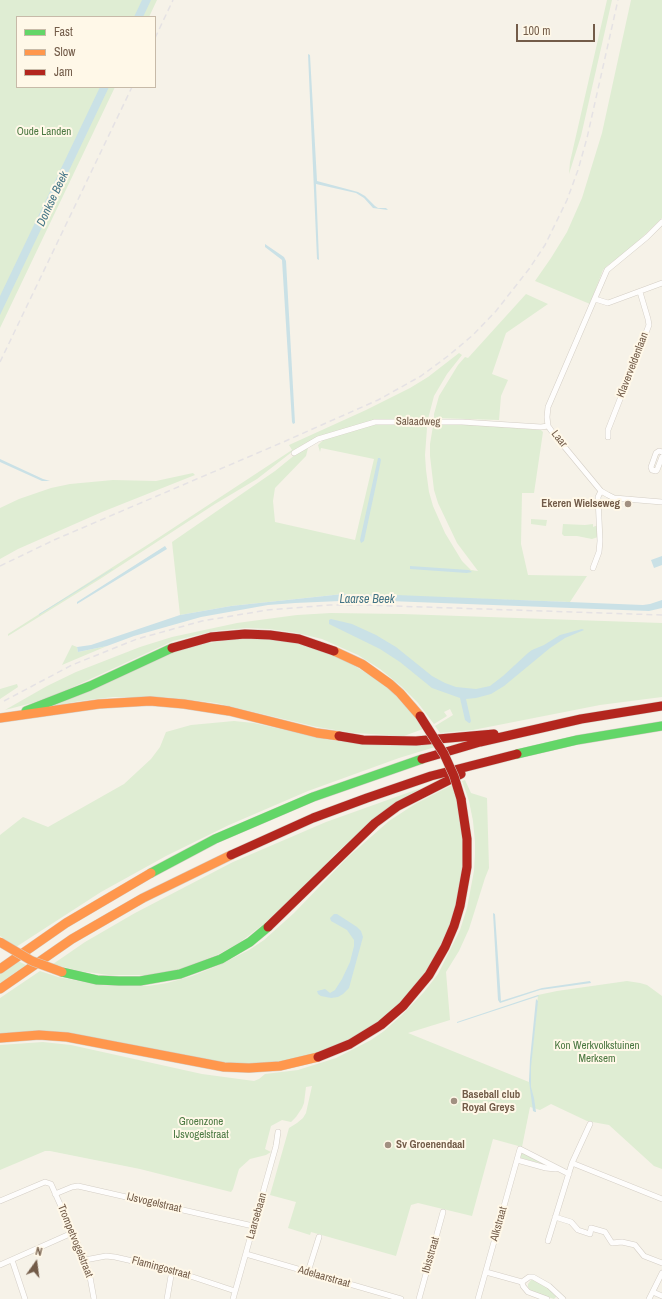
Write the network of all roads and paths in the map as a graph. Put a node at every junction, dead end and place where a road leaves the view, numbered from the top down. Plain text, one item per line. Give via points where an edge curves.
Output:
1 (662, 222) edge
2 (662, 283) edge
3 (640, 292) junction
4 (595, 299) junction
5 (548, 426) junction
6 (608, 437) dead end
7 (662, 452) edge
8 (294, 453) dead end
9 (662, 457) edge
10 (601, 491) junction
11 (662, 502) edge
12 (593, 568) dead end
13 (662, 706) edge
14 (18, 715) junction
15 (0, 718) edge
16 (662, 726) edge
17 (526, 731) junction
18 (487, 761) junction
19 (0, 942) edge
20 (0, 969) edge
21 (0, 989) edge
22 (0, 1038) edge
23 (590, 1124) dead end
24 (278, 1132) dead end
25 (517, 1160) junction
26 (572, 1163) junction
27 (557, 1169) junction
28 (569, 1174) junction
29 (55, 1194) junction
30 (662, 1199) edge
31 (0, 1201) edge
32 (443, 1212) dead end
33 (556, 1217) junction
34 (254, 1226) junction
35 (72, 1233) junction
36 (319, 1237) dead end
37 (548, 1241) dead end
38 (246, 1254) junction
39 (12, 1260) junction
40 (84, 1260) junction
41 (662, 1263) edge
42 (0, 1265) edge
43 (172, 1270) junction
44 (308, 1272) junction
45 (486, 1272) junction
46 (662, 1273) edge
47 (522, 1282) junction
48 (235, 1291) junction
49 (653, 1292) junction
50 (662, 1296) edge
51 (25, 1299) edge
52 (94, 1299) edge
53 (167, 1299) edge
54 (233, 1299) edge
55 (401, 1299) edge
56 (419, 1299) edge
57 (478, 1299) edge
58 (547, 1299) edge
59 (563, 1299) edge
60 (649, 1299) edge

1 - 4 street, Laar via 607,270
2 - 3 street
3 - 4 street via 608,303
3 - 6 street, Klaverveldenlaan via 648,325 608,430
4 - 5 street, Laar via 548,407
5 - 8 street, Salaadweg via 462,422 375,422 318,439
5 - 10 street, Laar
7 - 9 street via 656,453 652,470 658,470
10 - 11 street, Laar via 614,498
10 - 12 street via 598,497 599,547
13 - 17 highway
14 - 15 highway
14 - 17 highway via 99,704 150,701 223,710 317,733 363,740 416,742
14 - 22 highway, bridge via 90,686 172,648 211,637 270,635 299,639 324,647 362,664 390,684 420,716 444,754 454,776 461,799 467,839 467,867 454,926 429,974 403,1006 381,1025 350,1044 320,1057 265,1068 242,1068 193,1062 67,1037 39,1035
16 - 18 highway via 577,740
17 - 20 highway via 428,757 277,811 157,869 66,923
18 - 19 highway, bridge via 398,806 364,833 272,924 250,942 221,959 198,968 140,981 97,980 62,972 32,961
18 - 21 highway via 431,776 353,803 226,857 156,891 91,928
23 - 26 street
24 - 34 street, Laarsebaan
25 - 27 street
25 - 27 street, Alkstraat via 520,1149
25 - 45 street, Alkstraat
26 - 28 street
26 - 30 street
27 - 28 street
28 - 33 street
29 - 31 street, Trompetvogelstraat via 51,1184 45,1182
29 - 34 street, IJsvogelstraat via 78,1186
29 - 35 street, Trompetvogelstraat
32 - 56 street, Ibisstraat
33 - 37 street
33 - 41 street via 571,1222 578,1230 590,1234 592,1228 604,1232 612,1243 635,1245 644,1256
34 - 38 street, Laarsebaan
35 - 39 street
35 - 40 street, Trompetvogelstraat
36 - 44 street
38 - 44 street, Adelaarstraat
38 - 48 street, Laarsebaan
39 - 42 street
39 - 51 street
40 - 43 street, Flamingostraat via 115,1257
40 - 52 street, Trompetvogelstraat
43 - 48 street, Flamingostraat
43 - 53 street
44 - 55 street, Adelaarstraat
45 - 47 street
45 - 57 street, Alkstraat
46 - 49 street
47 - 58 street via 528,1292
47 - 59 street via 534,1277
48 - 54 street, Laarsebaan
49 - 50 street
49 - 60 street

